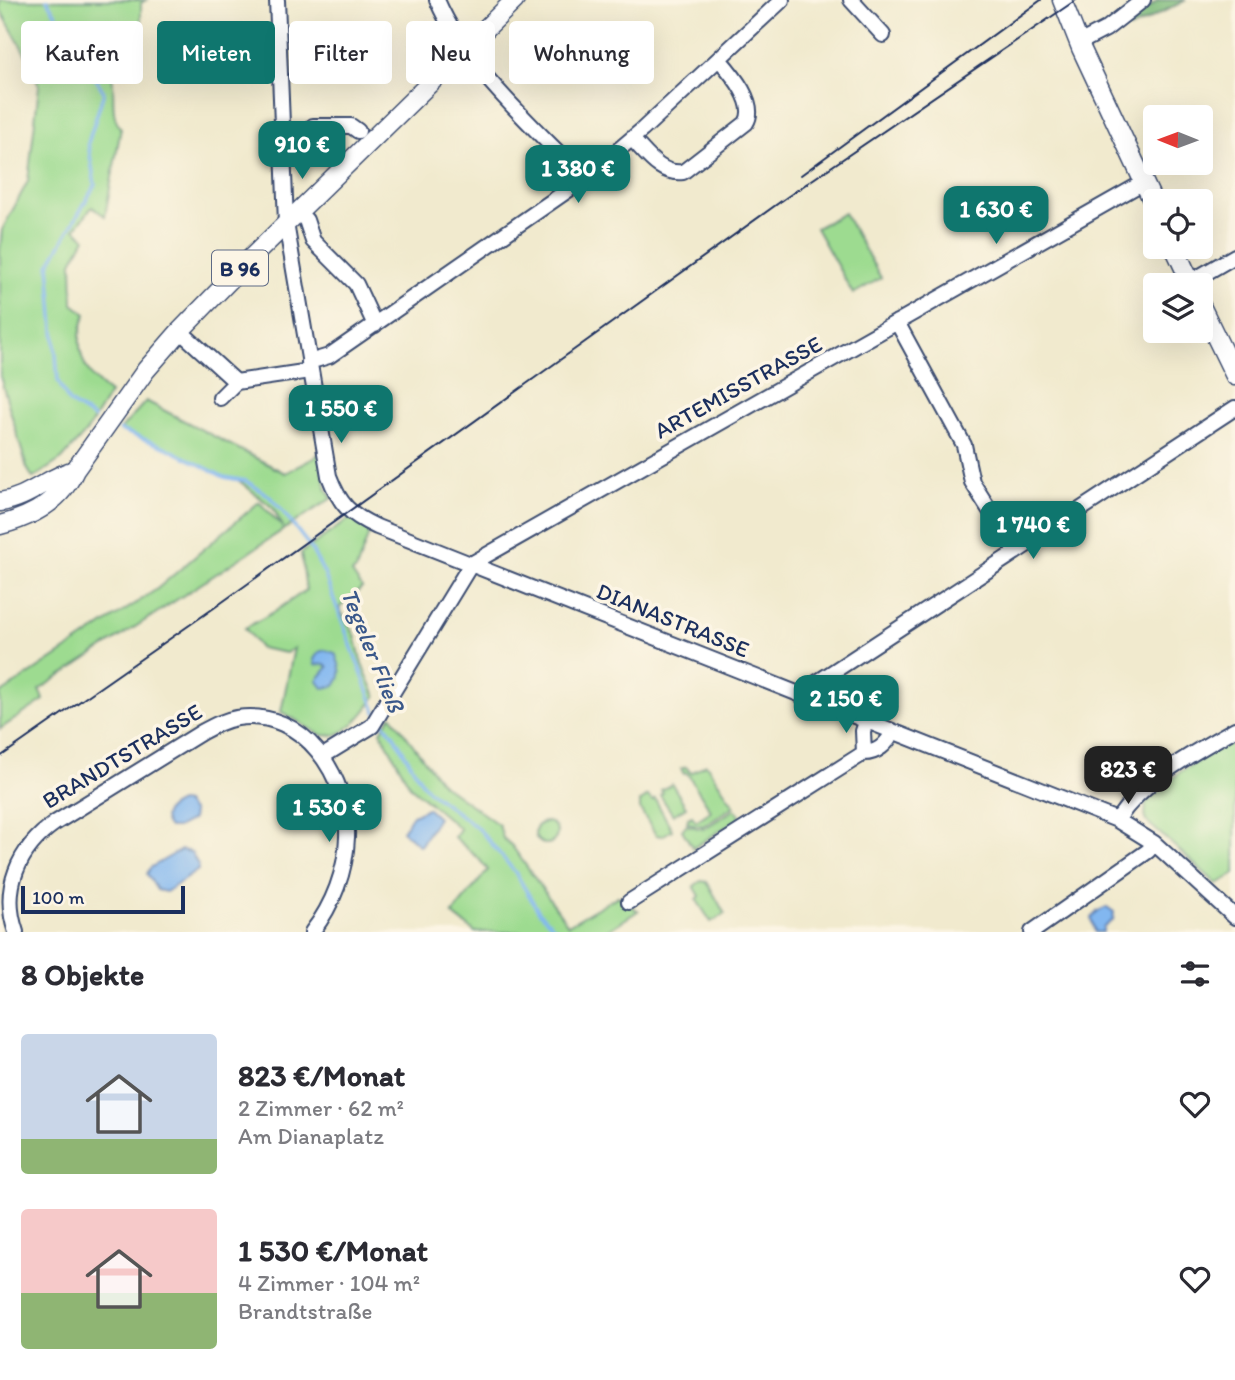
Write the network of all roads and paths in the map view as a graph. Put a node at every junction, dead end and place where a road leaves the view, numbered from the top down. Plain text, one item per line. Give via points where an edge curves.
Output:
1 (277, 0) edge
2 (437, 0) edge
3 (515, 0) edge
4 (782, 0) edge
5 (851, 0) edge
6 (1062, 0) edge
7 (1143, 0) edge
8 (447, 21) edge
9 (494, 21) edge
10 (883, 35) dead end
11 (1079, 43) junction
12 (719, 59) junction
13 (495, 83) edge
14 (429, 84) edge
15 (632, 139) junction
16 (584, 179) junction
17 (1144, 182) junction
18 (1147, 189) edge
19 (292, 218) junction
20 (1235, 257) edge
21 (1208, 273) edge
22 (898, 323) junction
23 (375, 325) junction
24 (1213, 330) edge
25 (180, 331) junction
26 (310, 367) junction
27 (1235, 376) edge
28 (236, 382) junction
29 (220, 398) dead end
30 (1235, 408) edge
31 (75, 471) junction
32 (0, 502) edge
33 (0, 525) edge
34 (1016, 552) junction
35 (471, 564) junction
36 (806, 698) junction
37 (866, 722) junction
38 (1235, 729) edge
39 (893, 732) junction
40 (864, 753) junction
41 (323, 757) junction
42 (1117, 820) junction
43 (1154, 843) junction
44 (629, 902) dead end
45 (1235, 917) edge
46 (314, 931) edge
47 (16, 932) edge
48 (1032, 932) edge

1 - 19 street, DIANASTRASSE
2 - 8 street
3 - 9 main road, B 96
4 - 12 street
5 - 10 street
6 - 11 main road
7 - 11 street
11 - 17 main road
12 - 15 street
12 - 15 street via 748,104 746,123 676,173 660,167
13 - 16 street
14 - 19 main road, B 96
15 - 16 street
16 - 23 street
17 - 18 main road
17 - 22 street, ARTEMISSTRASSE
19 - 23 street via 306,220 313,241 356,284
19 - 25 main road, B 96
19 - 26 street, DIANASTRASSE
20 - 21 street
22 - 34 street via 964,445 972,482
22 - 35 street, ARTEMISSTRASSE
23 - 26 street
24 - 27 main road
25 - 28 street
25 - 31 main road, B 96 via 146,370
26 - 28 street
26 - 35 street, DIANASTRASSE via 329,476 348,511
28 - 29 street
30 - 34 street
31 - 32 main road via 61,474 29,494
31 - 33 main road, B 96 via 55,499 38,511
34 - 36 street via 813,685
35 - 36 street, DIANASTRASSE
35 - 41 street, ARTEMISSTRASSE via 372,726
36 - 37 street, DIANASTRASSE
37 - 39 street, DIANASTRASSE
37 - 40 street
38 - 42 street via 1166,769
39 - 40 street via 873,753
39 - 42 street, DIANASTRASSE
40 - 44 street
41 - 46 street, BRANDTSTRASSE via 341,794 347,836 339,881
41 - 47 street, BRANDTSTRASSE via 286,725 263,719 226,720 202,732 34,840 11,885 10,909
42 - 43 street, DIANASTRASSE
43 - 45 street, DIANASTRASSE
43 - 48 street

